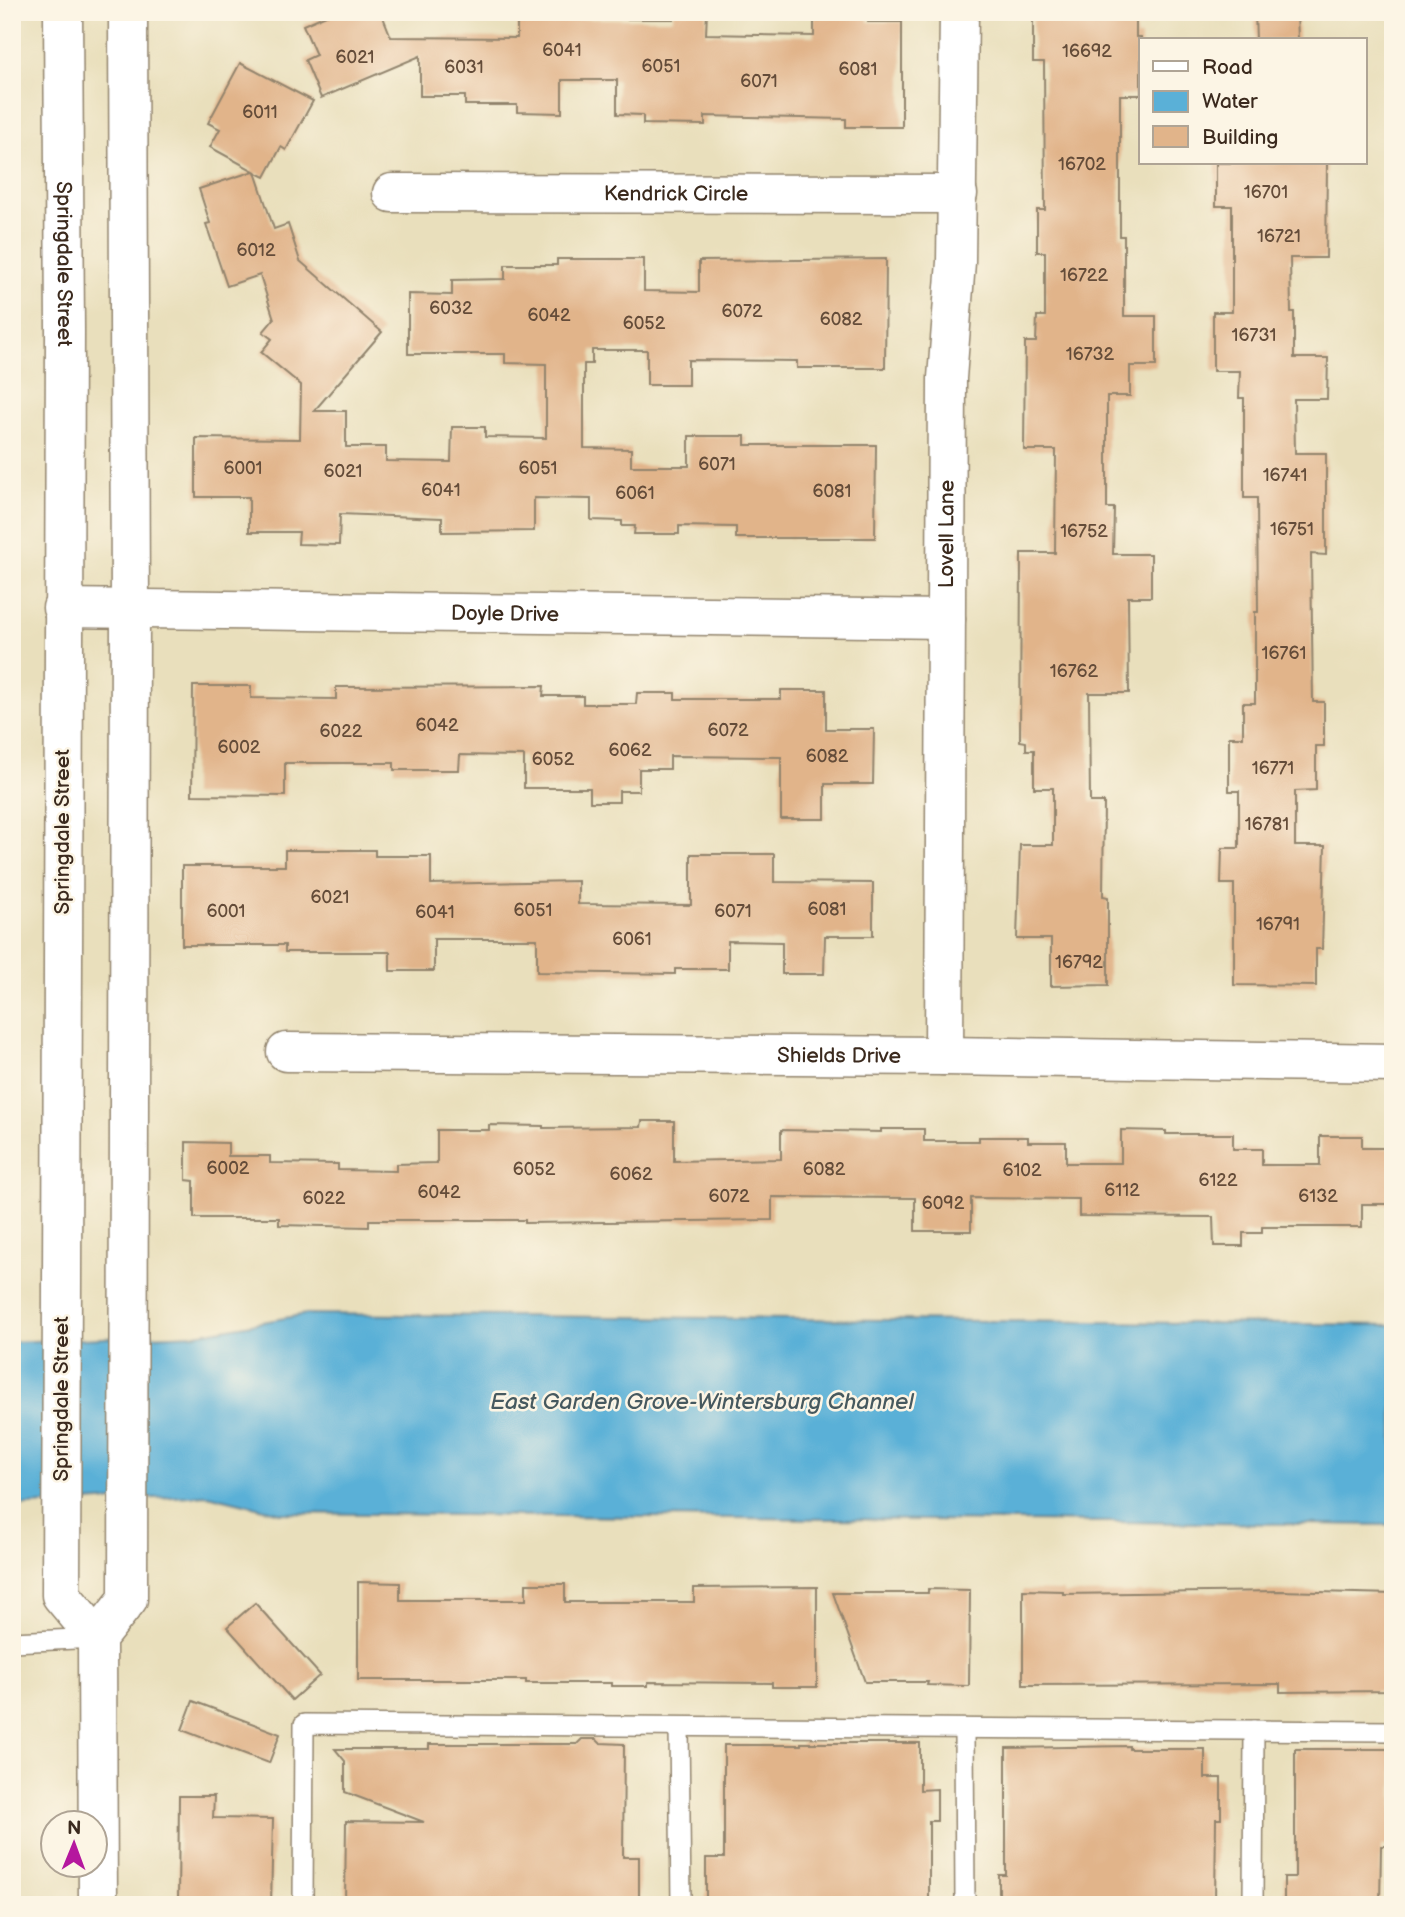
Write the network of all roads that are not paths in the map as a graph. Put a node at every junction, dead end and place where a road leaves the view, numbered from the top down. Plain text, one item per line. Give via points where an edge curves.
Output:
1 (63, 12) edge
2 (128, 12) edge
3 (959, 12) edge
4 (392, 193) dead end
5 (958, 194) junction
6 (62, 608) junction
7 (130, 609) junction
8 (946, 619) junction
9 (286, 1052) dead end
10 (944, 1056) junction
11 (1393, 1063) edge
12 (97, 1638) junction
13 (12, 1642) edge
14 (679, 1727) junction
15 (964, 1730) junction
16 (1254, 1730) junction
17 (1393, 1731) edge
18 (98, 1905) edge
19 (303, 1905) edge
20 (681, 1905) edge
21 (965, 1905) edge
22 (1253, 1905) edge

1 - 6 street, Springdale Street
2 - 7 street
3 - 5 street, Lovell Lane
4 - 5 street, Kendrick Circle
5 - 8 street, Lovell Lane via 947,379
6 - 7 street, Doyle Drive
6 - 12 street, Springdale Street via 61,1595
7 - 8 street, Doyle Drive
7 - 12 street via 128,1599
8 - 10 street, Lovell Lane
9 - 10 street, Shields Drive
10 - 11 street, Shields Drive
12 - 13 lane
12 - 18 street
14 - 15 lane
14 - 19 lane via 304,1724
14 - 20 lane
15 - 16 lane
15 - 21 lane
16 - 17 lane
16 - 22 lane

